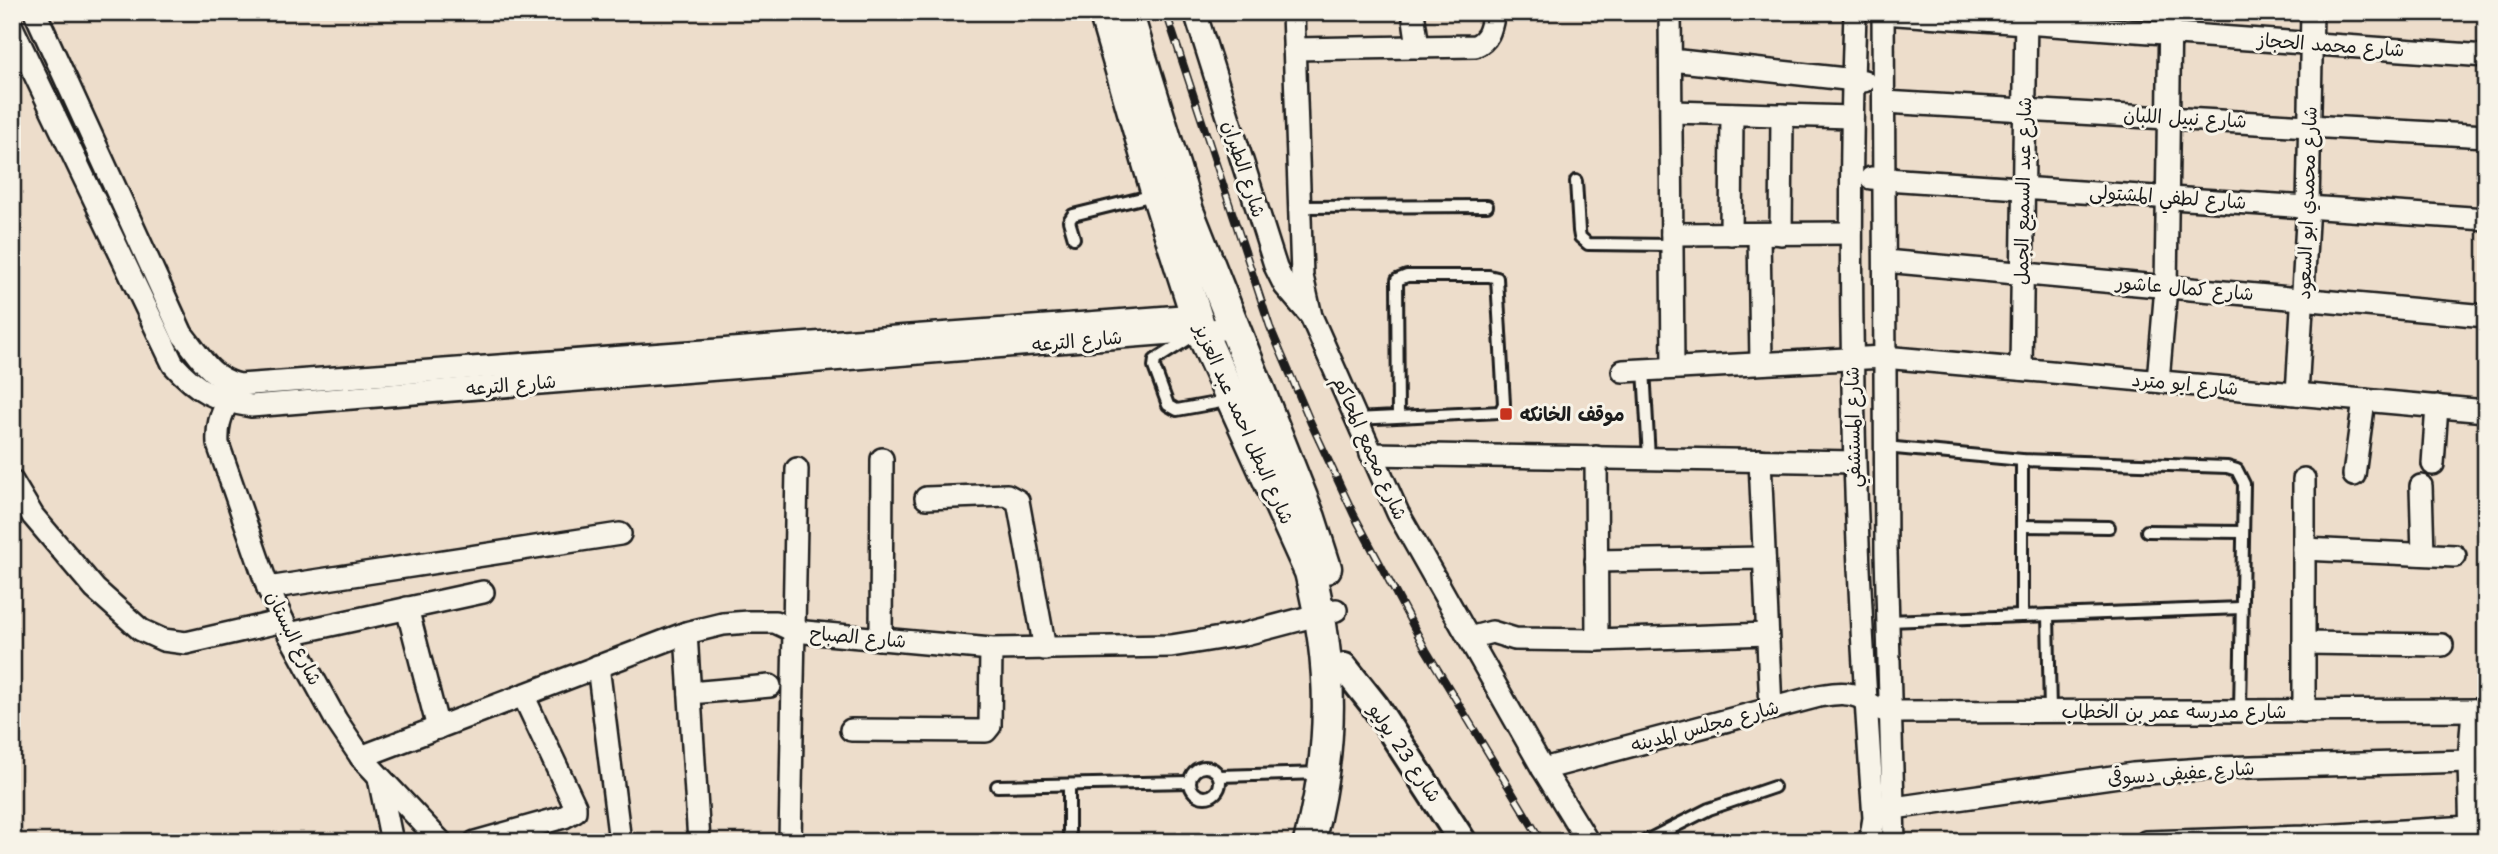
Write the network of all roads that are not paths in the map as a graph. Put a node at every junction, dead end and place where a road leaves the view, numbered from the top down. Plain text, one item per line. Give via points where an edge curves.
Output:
1 (35, 12) edge
2 (1104, 12) edge
3 (1127, 12) edge
4 (1195, 12) edge
5 (1293, 12) edge
6 (1413, 12) edge
7 (1494, 12) edge
8 (1670, 12) edge
9 (1855, 12) edge
10 (1883, 12) edge
11 (2312, 12) edge
12 (2025, 18) edge
13 (2170, 23) edge
14 (12, 27) edge
15 (2311, 43) junction
16 (1418, 47) junction
17 (1294, 49) junction
18 (2486, 56) edge
19 (1671, 60) junction
20 (1853, 79) junction
21 (1884, 92) junction
22 (2024, 109) junction
23 (1672, 112) junction
24 (1732, 114) junction
25 (1782, 115) junction
26 (1852, 117) junction
27 (2169, 118) junction
28 (2310, 126) junction
29 (2486, 136) edge
30 (1851, 177) junction
31 (1882, 178) junction
32 (1576, 181) dead end
33 (2023, 188) junction
34 (1157, 194) junction
35 (2169, 197) junction
36 (2308, 205) junction
37 (1487, 206) dead end
38 (1300, 207) junction
39 (2486, 219) edge
40 (1851, 233) junction
41 (1731, 234) junction
42 (1759, 234) junction
43 (1781, 234) junction
44 (1074, 238) dead end
45 (1672, 240) junction
46 (1885, 261) junction
47 (2022, 274) junction
48 (2166, 287) junction
49 (2304, 299) junction
50 (1311, 316) junction
51 (2486, 316) edge
52 (1199, 323) junction
53 (1235, 328) junction
54 (1884, 357) junction
55 (1852, 358) junction
56 (1761, 363) junction
57 (1673, 368) junction
58 (1644, 369) junction
59 (2021, 369) junction
60 (1623, 370) dead end
61 (2158, 381) junction
62 (2297, 394) junction
63 (1233, 400) junction
64 (2364, 400) junction
65 (228, 402) junction
66 (2437, 407) junction
67 (2486, 411) edge
68 (1398, 417) junction
69 (1355, 419) junction
70 (1885, 447) junction
71 (1371, 453) junction
72 (1596, 457) junction
73 (1648, 458) junction
74 (882, 459) dead end
75 (1760, 460) junction
76 (2022, 460) junction
77 (1854, 462) junction
78 (2433, 464) dead end
79 (797, 469) dead end
80 (2354, 475) dead end
81 (2304, 479) dead end
82 (12, 481) edge
83 (2421, 486) dead end
84 (926, 498) dead end
85 (2022, 526) junction
86 (2109, 527) dead end
87 (2147, 531) dead end
88 (2243, 532) junction
89 (620, 534) dead end
90 (2304, 549) junction
91 (2423, 554) junction
92 (2455, 556) dead end
93 (1764, 558) junction
94 (1597, 561) junction
95 (268, 588) junction
96 (482, 592) dead end
97 (407, 608) junction
98 (2241, 608) junction
99 (1328, 612) junction
100 (2048, 615) junction
101 (2022, 616) junction
102 (1888, 621) junction
103 (286, 627) junction
104 (794, 631) junction
105 (686, 633) junction
106 (1766, 634) junction
107 (1469, 638) junction
108 (881, 639) junction
109 (1597, 640) junction
110 (2304, 643) junction
111 (2442, 645) dead end
112 (992, 649) junction
113 (1045, 649) junction
114 (598, 666) junction
115 (1344, 667) junction
116 (770, 686) dead end
117 (690, 693) junction
118 (523, 695) junction
119 (1865, 702) junction
120 (1770, 709) junction
121 (2479, 710) edge
122 (2240, 711) junction
123 (2304, 711) junction
124 (1890, 712) junction
125 (2050, 712) junction
126 (438, 728) junction
127 (851, 730) dead end
128 (361, 757) junction
129 (2469, 761) junction
130 (1543, 769) junction
131 (1324, 773) junction
132 (1219, 776) junction
133 (379, 778) junction
134 (1190, 782) junction
135 (1069, 785) junction
136 (997, 786) dead end
137 (1774, 787) dead end
138 (1894, 808) junction
139 (2475, 832) edge
140 (2380, 837) edge
141 (2304, 839) edge
142 (983, 841) edge
143 (2192, 841) edge
144 (392, 842) edge
145 (441, 842) edge
146 (475, 842) edge
147 (620, 842) edge
148 (699, 842) edge
149 (790, 842) edge
150 (1002, 842) edge
151 (1069, 842) edge
152 (1309, 842) edge
153 (1327, 842) edge
154 (1463, 842) edge
155 (1588, 842) edge
156 (1644, 842) edge
157 (1870, 842) edge
158 (1894, 842) edge
159 (2146, 842) edge

1 - 52 street, شارع الترعه via 182,334 212,373 224,381 253,384
2 - 34 main road, شارع البطل احمد عبد العزيز
3 - 53 main road, شارع البطل احمد عبد العزيز via 1188,211
4 - 50 street, شارع الطيران via 1276,268
5 - 17 street, شارع مجمع المحاكم
6 - 16 street
7 - 16 street via 1490,34 1481,44
8 - 19 street
9 - 20 street, شارع المستشفي
10 - 12 street, شارع محمد الحجاز
10 - 21 street, شارع المستشفي
11 - 15 street, شارع محمدي ابو السعود
12 - 13 street, شارع محمد الحجاز
12 - 22 street, شارع عبد السميع الجمل
13 - 15 street, شارع محمد الحجاز
13 - 27 street
14 - 65 street, شارع الترعه via 173,364 206,394
15 - 18 street, شارع محمد الحجاز
15 - 28 street, شارع محمدي ابو السعود
16 - 17 street
17 - 38 street, شارع مجمع المحاكم
19 - 20 street, شارع نبيل اللبان
19 - 23 street
20 - 21 street, شارع نبيل اللبان
20 - 26 street, شارع المستشفي
21 - 22 street, شارع نبيل اللبان
21 - 31 street, شارع المستشفي
22 - 27 street, شارع نبيل اللبان
22 - 33 street, شارع عبد السميع الجمل
23 - 24 street
23 - 45 street
24 - 25 street
24 - 41 street
25 - 26 street
25 - 43 street
26 - 30 street, شارع المستشفي
27 - 28 street, شارع نبيل اللبان
27 - 35 street
28 - 29 street, شارع نبيل اللبان
28 - 36 street, شارع محمدي ابو السعود
30 - 31 street, شارع لطفي المشتولى
30 - 40 street, شارع المستشفي
31 - 33 street, شارع لطفي المشتولى
31 - 46 street, شارع المستشفي
32 - 45 lane via 1580,237 1588,244
33 - 35 street, شارع لطفي المشتولى
33 - 47 street, شارع عبد السميع الجمل
34 - 44 lane via 1073,215 1069,221
34 - 52 main road, شارع البطل احمد عبد العزيز
35 - 36 street, شارع لطفي المشتولى
35 - 48 street
36 - 39 street, شارع لطفي المشتولى
36 - 49 street, شارع محمدي ابو السعود
37 - 38 lane
38 - 50 street, شارع مجمع المحاكم via 1302,276
40 - 43 street
40 - 55 street, شارع المستشفي
41 - 42 street
41 - 45 street
42 - 43 street
42 - 56 street
45 - 57 street
46 - 47 street, شارع كمال عاشور
46 - 54 street, شارع المستشفي
47 - 48 street, شارع كمال عاشور
47 - 59 street, شارع عبد السميع الجمل
48 - 49 street, شارع كمال عاشور
48 - 61 street
49 - 51 street, شارع كمال عاشور
49 - 62 street, شارع محمدي ابو السعود
50 - 69 street, شارع مجمع المحاكم
52 - 53 street, شارع الترعه
52 - 63 main road, شارع البطل احمد عبد العزيز
52 - 63 lane via 1155,360 1168,405 1177,410
52 - 65 street, شارع الترعه via 251,406
53 - 99 main road, شارع البطل احمد عبد العزيز via 1310,518 1333,591
54 - 55 street, شارع ابو مترد
54 - 59 street, شارع ابو مترد
54 - 70 street, شارع المستشفي
55 - 56 street, شارع ابو مترد
55 - 77 street, شارع المستشفي
56 - 57 street, شارع ابو مترد
57 - 58 street, شارع ابو مترد
58 - 60 street, شارع ابو مترد
58 - 73 lane
59 - 61 street, شارع ابو مترد
61 - 62 street, شارع ابو مترد
62 - 64 street, شارع ابو مترد
63 - 99 main road, شارع البطل احمد عبد العزيز
64 - 66 street, شارع ابو مترد
64 - 80 street
65 - 95 street, شارع البستان via 220,415 218,444
66 - 67 street, شارع ابو مترد
66 - 78 street
68 - 68 lane via 1503,409 1497,278 1407,276 1397,280
68 - 69 lane
69 - 71 street, شارع مجمع المحاكم
70 - 76 lane
70 - 102 street, شارع المستشفي
71 - 72 street
71 - 107 street, شارع مجمع المحاكم via 1398,513
72 - 73 street
72 - 94 street
73 - 75 street
74 - 108 street
75 - 77 street
75 - 93 street
76 - 85 lane
76 - 88 lane via 2232,468 2243,479
77 - 119 street, شارع المستشفي
79 - 104 street
81 - 90 street
82 - 103 street via 33,516 95,589 141,630 163,640 187,643
83 - 91 street
84 - 113 street via 1007,495 1018,501
85 - 86 lane
85 - 101 lane
87 - 88 lane
88 - 98 lane
89 - 95 street
90 - 91 street
90 - 110 street
91 - 92 street
93 - 94 street
93 - 106 street
94 - 109 street
95 - 103 street, شارع البستان
96 - 97 street
97 - 103 street
97 - 126 street
98 - 100 lane
98 - 122 lane
99 - 113 street, شارع الصباح via 1245,634 1171,646
99 - 115 main road, شارع البطل احمد عبد العزيز
99 - 131 main road, شارع البطل احمد عبد العزيز via 1329,725
100 - 101 lane
100 - 125 lane
101 - 102 lane
102 - 124 street, شارع المستشفي
103 - 128 street, شارع البستان
104 - 105 street, شارع الصباح via 775,622 749,622
104 - 108 street, شارع الصباح
104 - 149 street
105 - 114 street, شارع الصباح
105 - 117 street
106 - 109 street
106 - 120 street
107 - 109 street via 1492,632 1515,639
107 - 130 street, شارع مجمع المحاكم
108 - 112 street, شارع الصباح
110 - 111 street
110 - 123 street
112 - 113 street, شارع الصباح
112 - 127 street via 990,726 986,731
114 - 118 street, شارع الصباح
114 - 147 street
115 - 153 main road, شارع البطل احمد عبد العزيز via 1343,749
115 - 154 street, شارع 23 يوليو via 1375,706
116 - 117 street
117 - 148 street
118 - 126 street, شارع الصباح
118 - 146 street via 575,811
119 - 120 street, شارع مجلس المدينه via 1838,693
119 - 124 street, شارع مدرسه عمر بن الخطاب
119 - 157 street, شارع المستشفي via 1874,818
120 - 130 street, شارع مجلس المدينه
121 - 123 street, شارع مدرسه عمر بن الخطاب
121 - 129 street
122 - 123 street, شارع مدرسه عمر بن الخطاب
122 - 125 street, شارع مدرسه عمر بن الخطاب
124 - 125 street, شارع مدرسه عمر بن الخطاب
124 - 138 street, شارع المستشفي
126 - 128 street, شارع الصباح
128 - 133 street, شارع البستان
129 - 138 street, شارع عفيفى دسوقى via 2133,774
129 - 139 street
130 - 155 street, شارع مجمع المحاكم
131 - 132 lane
131 - 152 main road, شارع البطل احمد عبد العزيز
132 - 134 lane via 1205,767 1195,771
132 - 134 lane via 1216,792 1205,797 1195,793
133 - 144 street
133 - 145 street, شارع البستان
134 - 135 lane
135 - 136 lane
135 - 151 lane
137 - 156 lane via 1709,809
138 - 158 street, شارع المستشفي
139 - 140 street
140 - 141 street
141 - 143 street
142 - 150 lane
143 - 159 street

